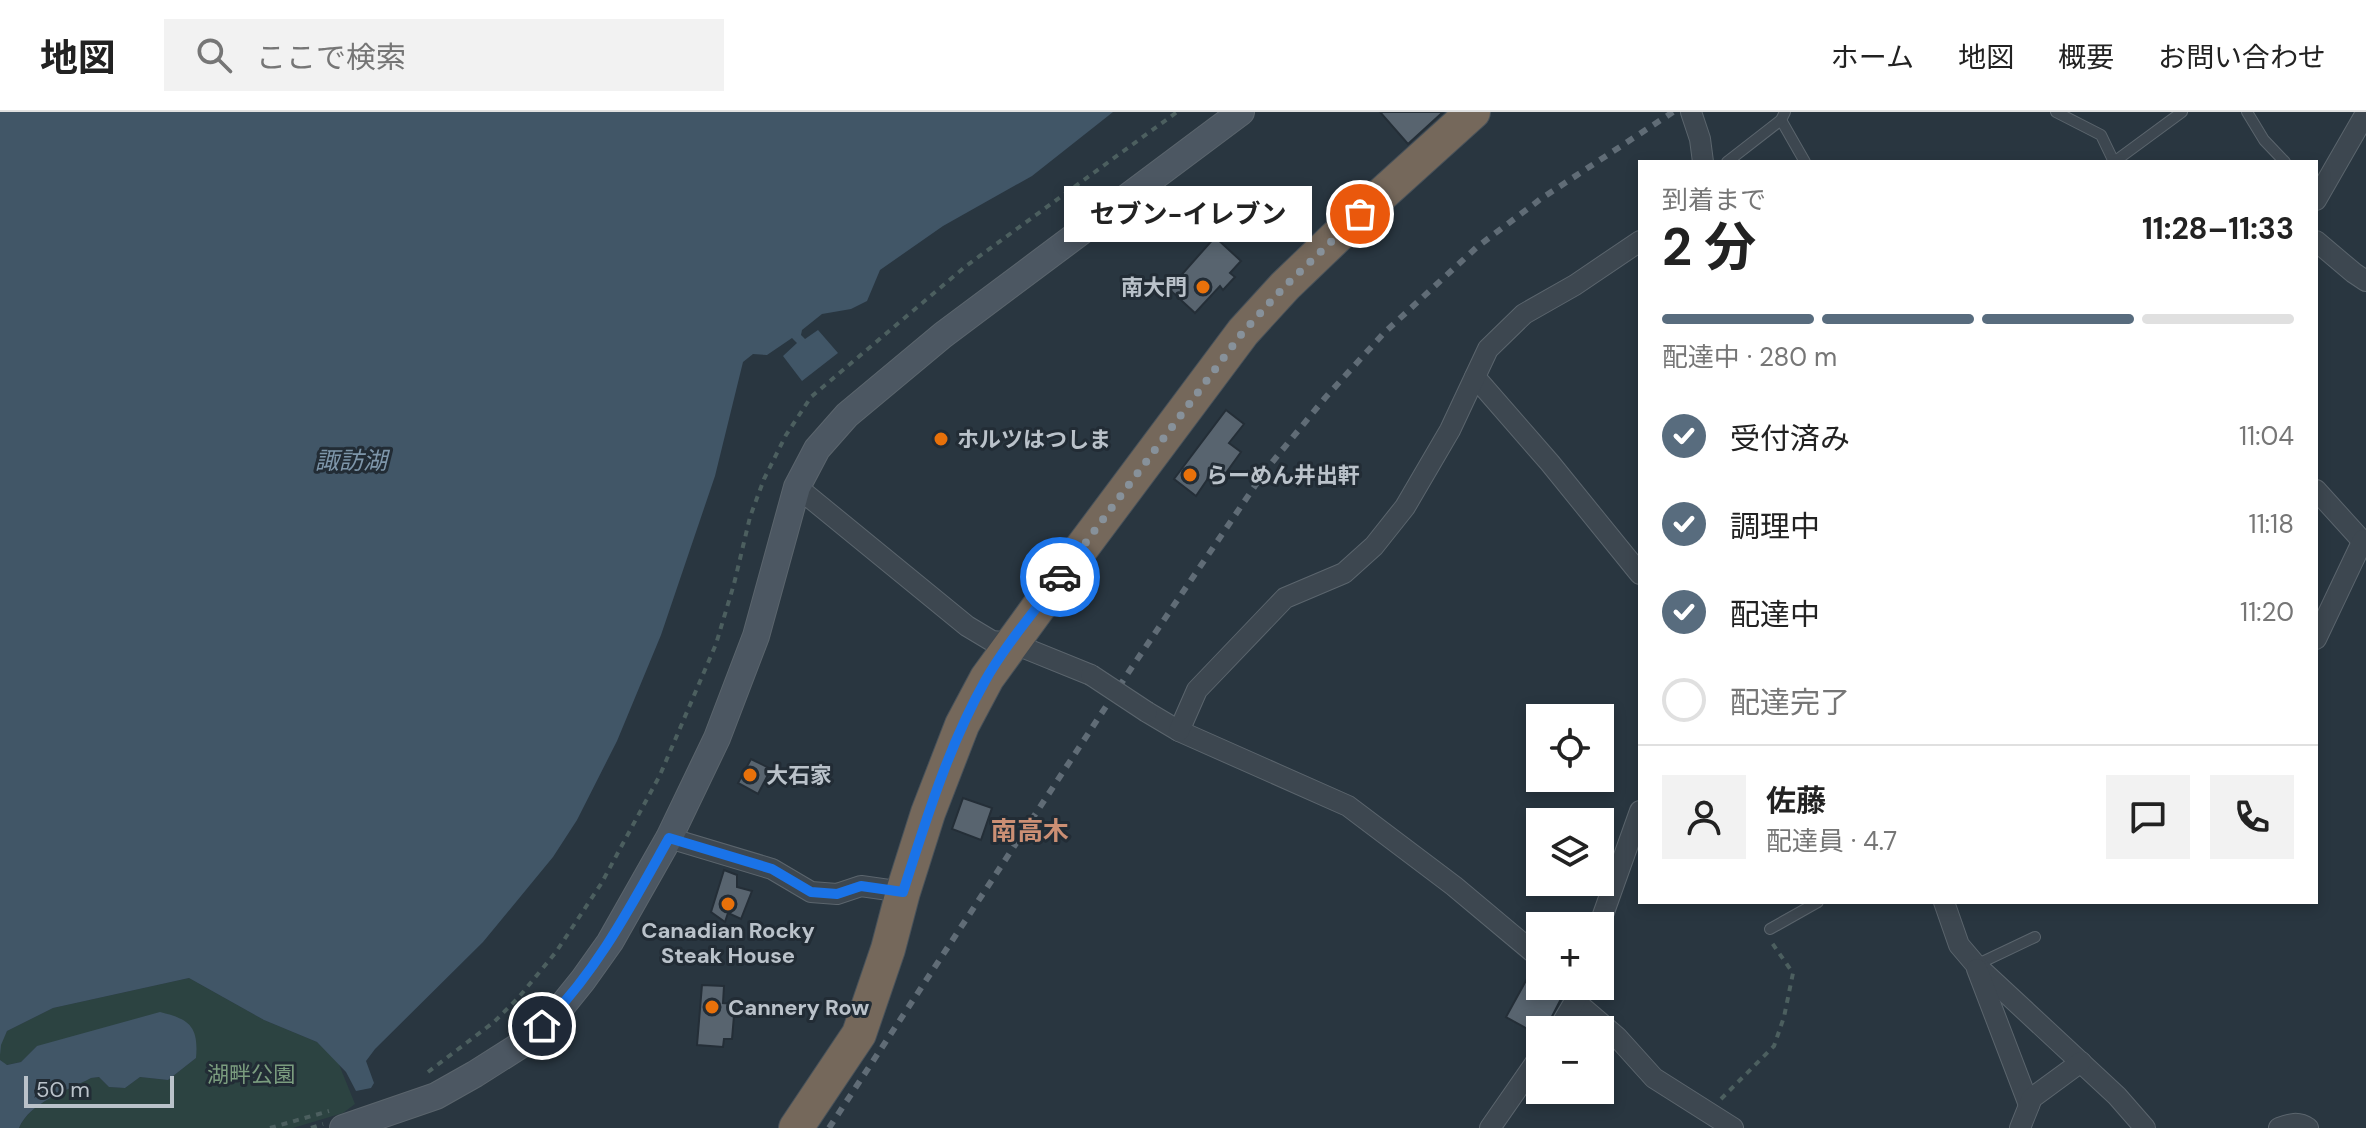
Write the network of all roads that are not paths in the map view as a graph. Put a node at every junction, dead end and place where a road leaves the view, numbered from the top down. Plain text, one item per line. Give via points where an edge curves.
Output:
1 (1241, 112) edge
2 (1473, 112) edge
3 (1691, 112) edge
4 (2056, 112) edge
5 (2182, 112) edge
6 (2247, 112) edge
7 (2366, 113) edge
8 (1783, 116) edge
9 (1703, 160) edge
10 (1729, 160) edge
11 (1804, 160) edge
12 (2113, 160) edge
13 (2117, 160) edge
14 (2283, 160) edge
15 (2318, 195) edge
16 (1638, 242) edge
17 (2318, 243) edge
18 (2366, 281) edge
19 (1475, 377) junction
20 (797, 487) junction
21 (2318, 492) edge
22 (2364, 543) edge
23 (1638, 572) edge
24 (2318, 635) edge
25 (1012, 643) junction
26 (1179, 731) junction
27 (1638, 817) edge
28 (669, 838) junction
29 (903, 892) junction
30 (1814, 904) edge
31 (1945, 904) edge
32 (1604, 912) edge
33 (1770, 929) road end
34 (2035, 937) dead end
35 (1526, 946) edge
36 (1976, 965) junction
37 (1585, 1000) edge
38 (2081, 1062) junction
39 (1526, 1076) edge
40 (2029, 1105) junction
41 (344, 1123) edge
42 (796, 1128) edge
43 (1490, 1128) edge
44 (1733, 1128) edge
45 (2020, 1128) edge
46 (2145, 1128) edge
47 (2279, 1128) edge
48 (2308, 1128) edge

1 - 20 street via 943,335 847,415 817,449
2 - 25 highway via 1285,286 1243,332
3 - 9 street
4 - 12 lane via 2101,135
5 - 13 lane
6 - 14 lane
7 - 15 street
8 - 10 lane
8 - 11 lane
16 - 19 street via 1524,314 1488,349
17 - 18 street
19 - 23 street
19 - 26 street via 1405,507 1374,546 1344,573 1285,598 1197,690
20 - 25 street via 967,626 992,641
20 - 28 street via 756,636 717,738
21 - 22 street
22 - 24 street
25 - 26 street, bridge via 1091,675
25 - 29 highway via 962,725
26 - 35 street via 1348,806
27 - 32 street
28 - 29 street via 772,869 811,892 837,894 861,886
28 - 41 street via 601,955 527,1041 436,1096
29 - 42 highway via 859,1034
30 - 33 lane
31 - 36 street via 1959,945
34 - 36 lane
36 - 38 street
36 - 40 street
37 - 44 street via 1654,1078
38 - 40 street
38 - 46 street
39 - 43 street
40 - 45 street
47 - 48 street

